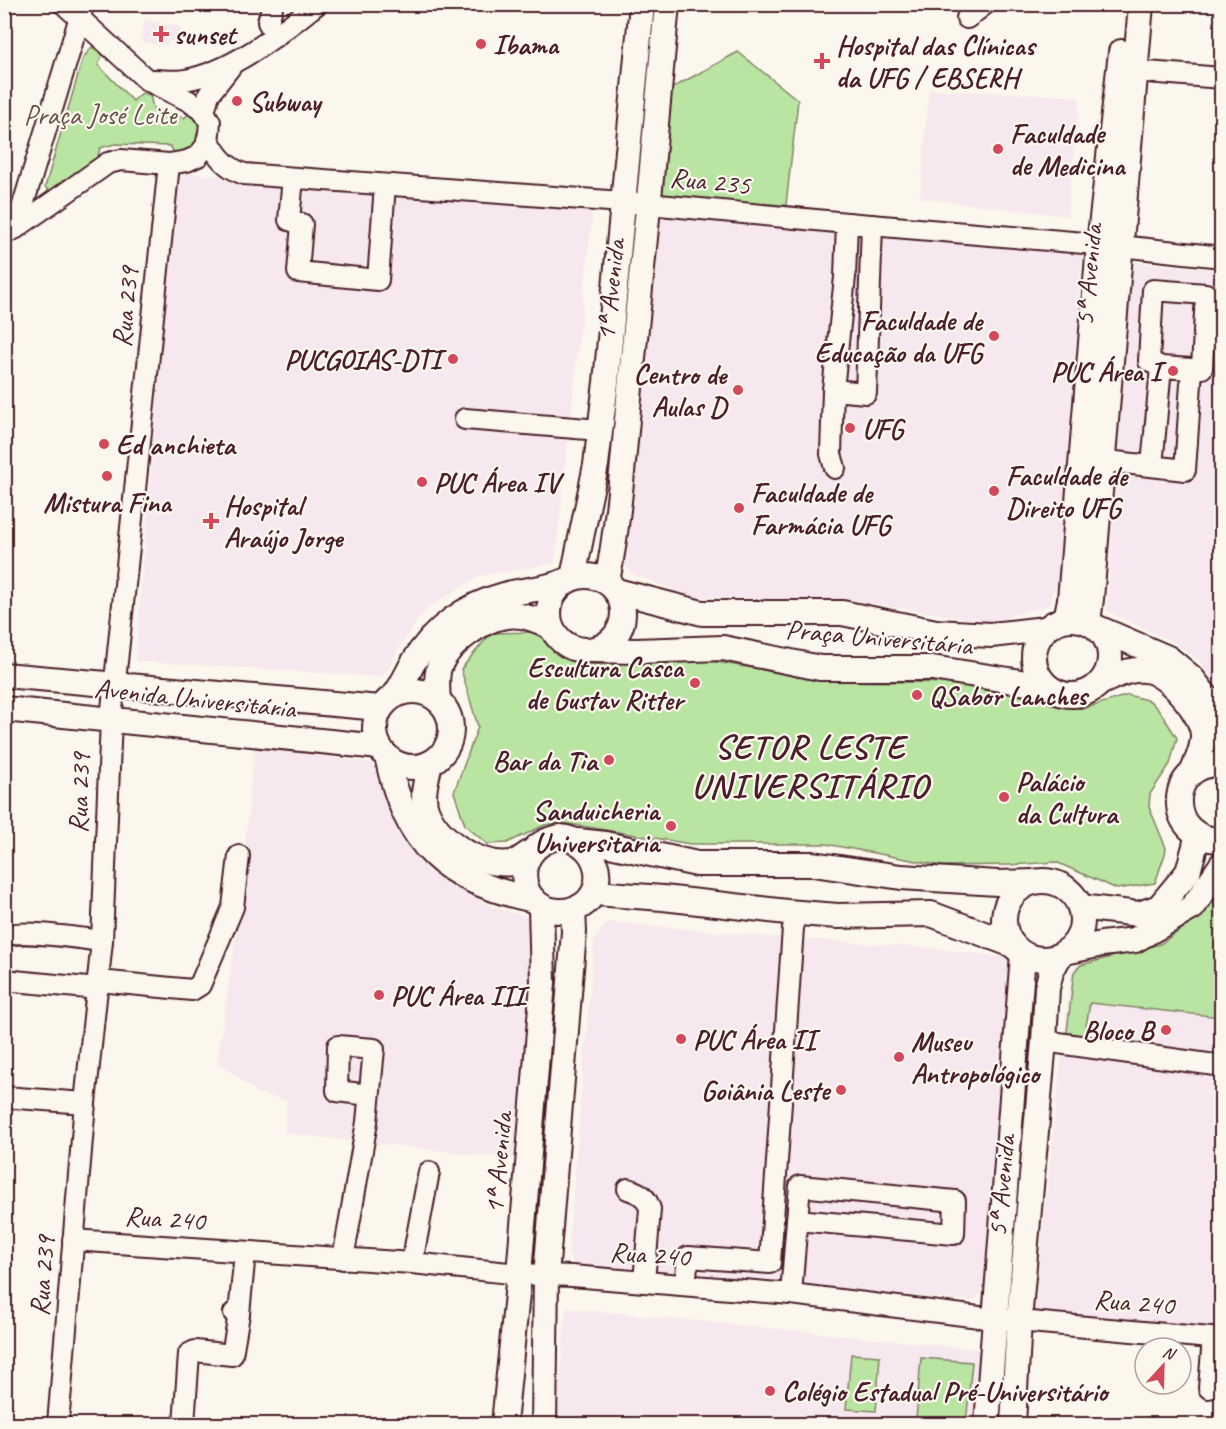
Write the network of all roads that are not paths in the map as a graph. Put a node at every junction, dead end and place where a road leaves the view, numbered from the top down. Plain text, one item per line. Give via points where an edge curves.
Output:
1 (64, 4) edge
2 (273, 4) edge
3 (317, 4) edge
4 (642, 4) edge
5 (667, 4) edge
6 (985, 4) edge
7 (1125, 4) edge
8 (1142, 4) edge
9 (81, 12) edge
10 (967, 18) dead end
11 (276, 36) junction
12 (235, 61) junction
13 (1128, 70) junction
14 (1221, 78) edge
15 (147, 80) junction
16 (204, 112) junction
17 (208, 139) junction
18 (169, 164) junction
19 (293, 178) junction
20 (29, 184) junction
21 (385, 184) junction
22 (625, 202) junction
23 (53, 203) junction
24 (649, 204) junction
25 (847, 223) junction
26 (872, 225) junction
27 (10, 231) edge
28 (1110, 245) junction
29 (1221, 257) edge
30 (870, 277) junction
31 (844, 278) junction
32 (1213, 322) edge
33 (1161, 367) junction
34 (1192, 369) junction
35 (833, 390) junction
36 (465, 419) dead end
37 (600, 430) junction
38 (1092, 460) junction
39 (1152, 466) junction
40 (835, 468) dead end
41 (572, 578) junction
42 (612, 587) junction
43 (1074, 625) junction
44 (551, 627) junction
45 (593, 650) junction
46 (4, 675) edge
47 (1101, 682) junction
48 (115, 685) junction
49 (1051, 689) junction
50 (438, 700) junction
51 (388, 702) junction
52 (4, 709) edge
53 (1221, 717) edge
54 (111, 719) junction
55 (383, 752) junction
56 (430, 763) junction
57 (1221, 764) edge
58 (1193, 771) junction
59 (1210, 838) edge
60 (578, 841) junction
61 (531, 852) junction
62 (239, 856) dead end
63 (1221, 864) edge
64 (1033, 882) junction
65 (595, 893) junction
66 (537, 903) junction
67 (1080, 907) junction
68 (573, 909) junction
69 (793, 928) dead end
70 (4, 937) edge
71 (102, 941) junction
72 (1018, 950) junction
73 (1062, 953) junction
74 (4, 980) edge
75 (98, 985) junction
76 (541, 999) junction
77 (568, 1000) junction
78 (1044, 1041) junction
79 (1221, 1066) edge
80 (369, 1095) dead end
81 (4, 1097) edge
82 (86, 1103) junction
83 (429, 1172) dead end
84 (628, 1189) dead end
85 (797, 1220) junction
86 (74, 1240) junction
87 (245, 1252) junction
88 (343, 1258) junction
89 (412, 1263) junction
90 (519, 1274) junction
91 (546, 1276) junction
92 (644, 1282) junction
93 (685, 1285) junction
94 (791, 1294) junction
95 (996, 1319) junction
96 (1019, 1321) junction
97 (1217, 1338) edge
98 (1209, 1388) dead end
99 (57, 1425) edge
100 (184, 1425) edge
101 (504, 1425) edge
102 (544, 1425) edge
103 (987, 1425) edge
104 (1013, 1425) edge

1 - 9 street
2 - 11 street via 268,22
3 - 11 street
4 - 22 main road, 1ª Avenida
5 - 24 main road, 1ª Avenida
6 - 10 street
7 - 13 main road, 5ª Avenida
8 - 13 main road, 5ª Avenida
9 - 15 street
9 - 20 street
11 - 12 street
12 - 15 street via 209,74 183,80
12 - 16 street via 209,94
13 - 14 street
13 - 28 main road, 5ª Avenida
15 - 16 street
16 - 17 street via 210,122
17 - 18 street via 198,156
17 - 19 street, Rua 235 via 231,169 244,174
18 - 23 street via 114,161
18 - 48 street, Rua 239
19 - 21 street, Rua 235
19 - 21 street via 289,219 302,224 298,272 378,280
20 - 23 street
20 - 27 street
21 - 22 street, Rua 235
22 - 24 street, Rua 235
22 - 37 main road, 1ª Avenida
23 - 27 street
24 - 25 street, Rua 235
24 - 42 main road, 1ª Avenida
25 - 26 street, Rua 235
25 - 31 street
26 - 28 street, Rua 235
26 - 30 street
28 - 29 street, Rua 235
28 - 38 main road, 5ª Avenida
30 - 31 street
30 - 35 street via 866,393
31 - 35 street
32 - 33 street via 1206,294 1153,290 1149,361
32 - 34 street via 1202,368
33 - 34 street
33 - 39 street
34 - 39 street via 1185,470
35 - 40 street via 831,454
36 - 37 street
37 - 41 main road, 1ª Avenida
38 - 39 street
38 - 43 main road, 5ª Avenida via 1070,600
41 - 42 main road via 597,577
41 - 44 main road via 554,593 549,604
41 - 51 main road via 555,586 488,599 460,612 421,651
42 - 43 main road, Praça Universitária via 702,613 843,613 936,632 991,635
42 - 45 main road via 623,609 621,627 614,638
43 - 47 main road via 1105,638 1111,660
43 - 49 main road via 1038,638 1034,649 1036,672
43 - 53 main road, Praça Universitária via 1167,658 1192,678
44 - 45 main road via 568,645
44 - 50 main road via 508,615 465,634 439,669
45 - 49 main road, Praça Universitária via 723,648 820,668 932,668
46 - 48 main road, Avenida Universitária
47 - 49 main road via 1072,696
47 - 58 main road via 1126,671 1149,670 1171,682 1198,717 1203,733 1203,746
48 - 51 main road, Avenida Universitária
48 - 54 street, Rua 239
50 - 51 main road via 417,691
50 - 56 main road via 447,709 452,734 448,746
51 - 55 main road via 375,725
52 - 54 main road, Avenida Universitária
54 - 55 main road, Avenida Universitária
54 - 71 street, Rua 239
55 - 56 main road via 407,766
55 - 66 main road via 393,788 411,828 441,863 470,880
56 - 61 main road via 424,789 425,807 433,824 448,839 475,857 496,862 513,863
57 - 58 main road
58 - 59 main road via 1177,799 1180,816 1187,826
59 - 67 main road via 1159,907 1139,914
60 - 61 main road via 551,838
60 - 64 main road via 697,864 813,864 901,877
60 - 65 main road via 593,855 597,865
61 - 66 main road via 524,868 524,882
62 - 75 street via 233,907 200,985 192,990
63 - 73 main road via 1193,907 1135,940
64 - 67 main road via 1056,883
64 - 72 main road via 1011,896 1005,908 1007,937
65 - 68 main road
65 - 72 main road via 838,916 931,914
66 - 68 main road via 562,911
66 - 76 main road, 1ª Avenida
67 - 73 main road via 1080,932 1074,944
68 - 77 main road, 1ª Avenida
69 - 93 street via 770,1263 688,1257
70 - 71 street via 9,933 26,933
71 - 75 street, Rua 239
72 - 73 main road via 1044,959
72 - 95 main road, 5ª Avenida
73 - 78 main road, 5ª Avenida via 1047,988
74 - 75 street via 76,988
75 - 82 street, Rua 239
76 - 77 main road
76 - 90 main road, 1ª Avenida
77 - 91 main road, 1ª Avenida
78 - 79 street
78 - 96 main road, 5ª Avenida
80 - 88 street
81 - 82 street
82 - 86 street, Rua 239
83 - 89 street
84 - 92 street via 641,1193 650,1209
85 - 85 street via 800,1186 955,1201 954,1234
85 - 94 street
86 - 87 street, Rua 240
86 - 99 street, Rua 239
87 - 88 street, Rua 240
87 - 100 street via 232,1355 195,1351 189,1354
88 - 89 street, Rua 240
89 - 90 street, Rua 240
90 - 91 street, Rua 240
90 - 101 main road, 1ª Avenida
91 - 92 street, Rua 240
91 - 102 main road, 1ª Avenida
92 - 93 street, Rua 240
93 - 94 street, Rua 240
94 - 95 street, Rua 240
95 - 96 street, Rua 240
95 - 103 main road, 5ª Avenida
96 - 97 street, Rua 240
96 - 104 main road, 5ª Avenida
97 - 98 street

